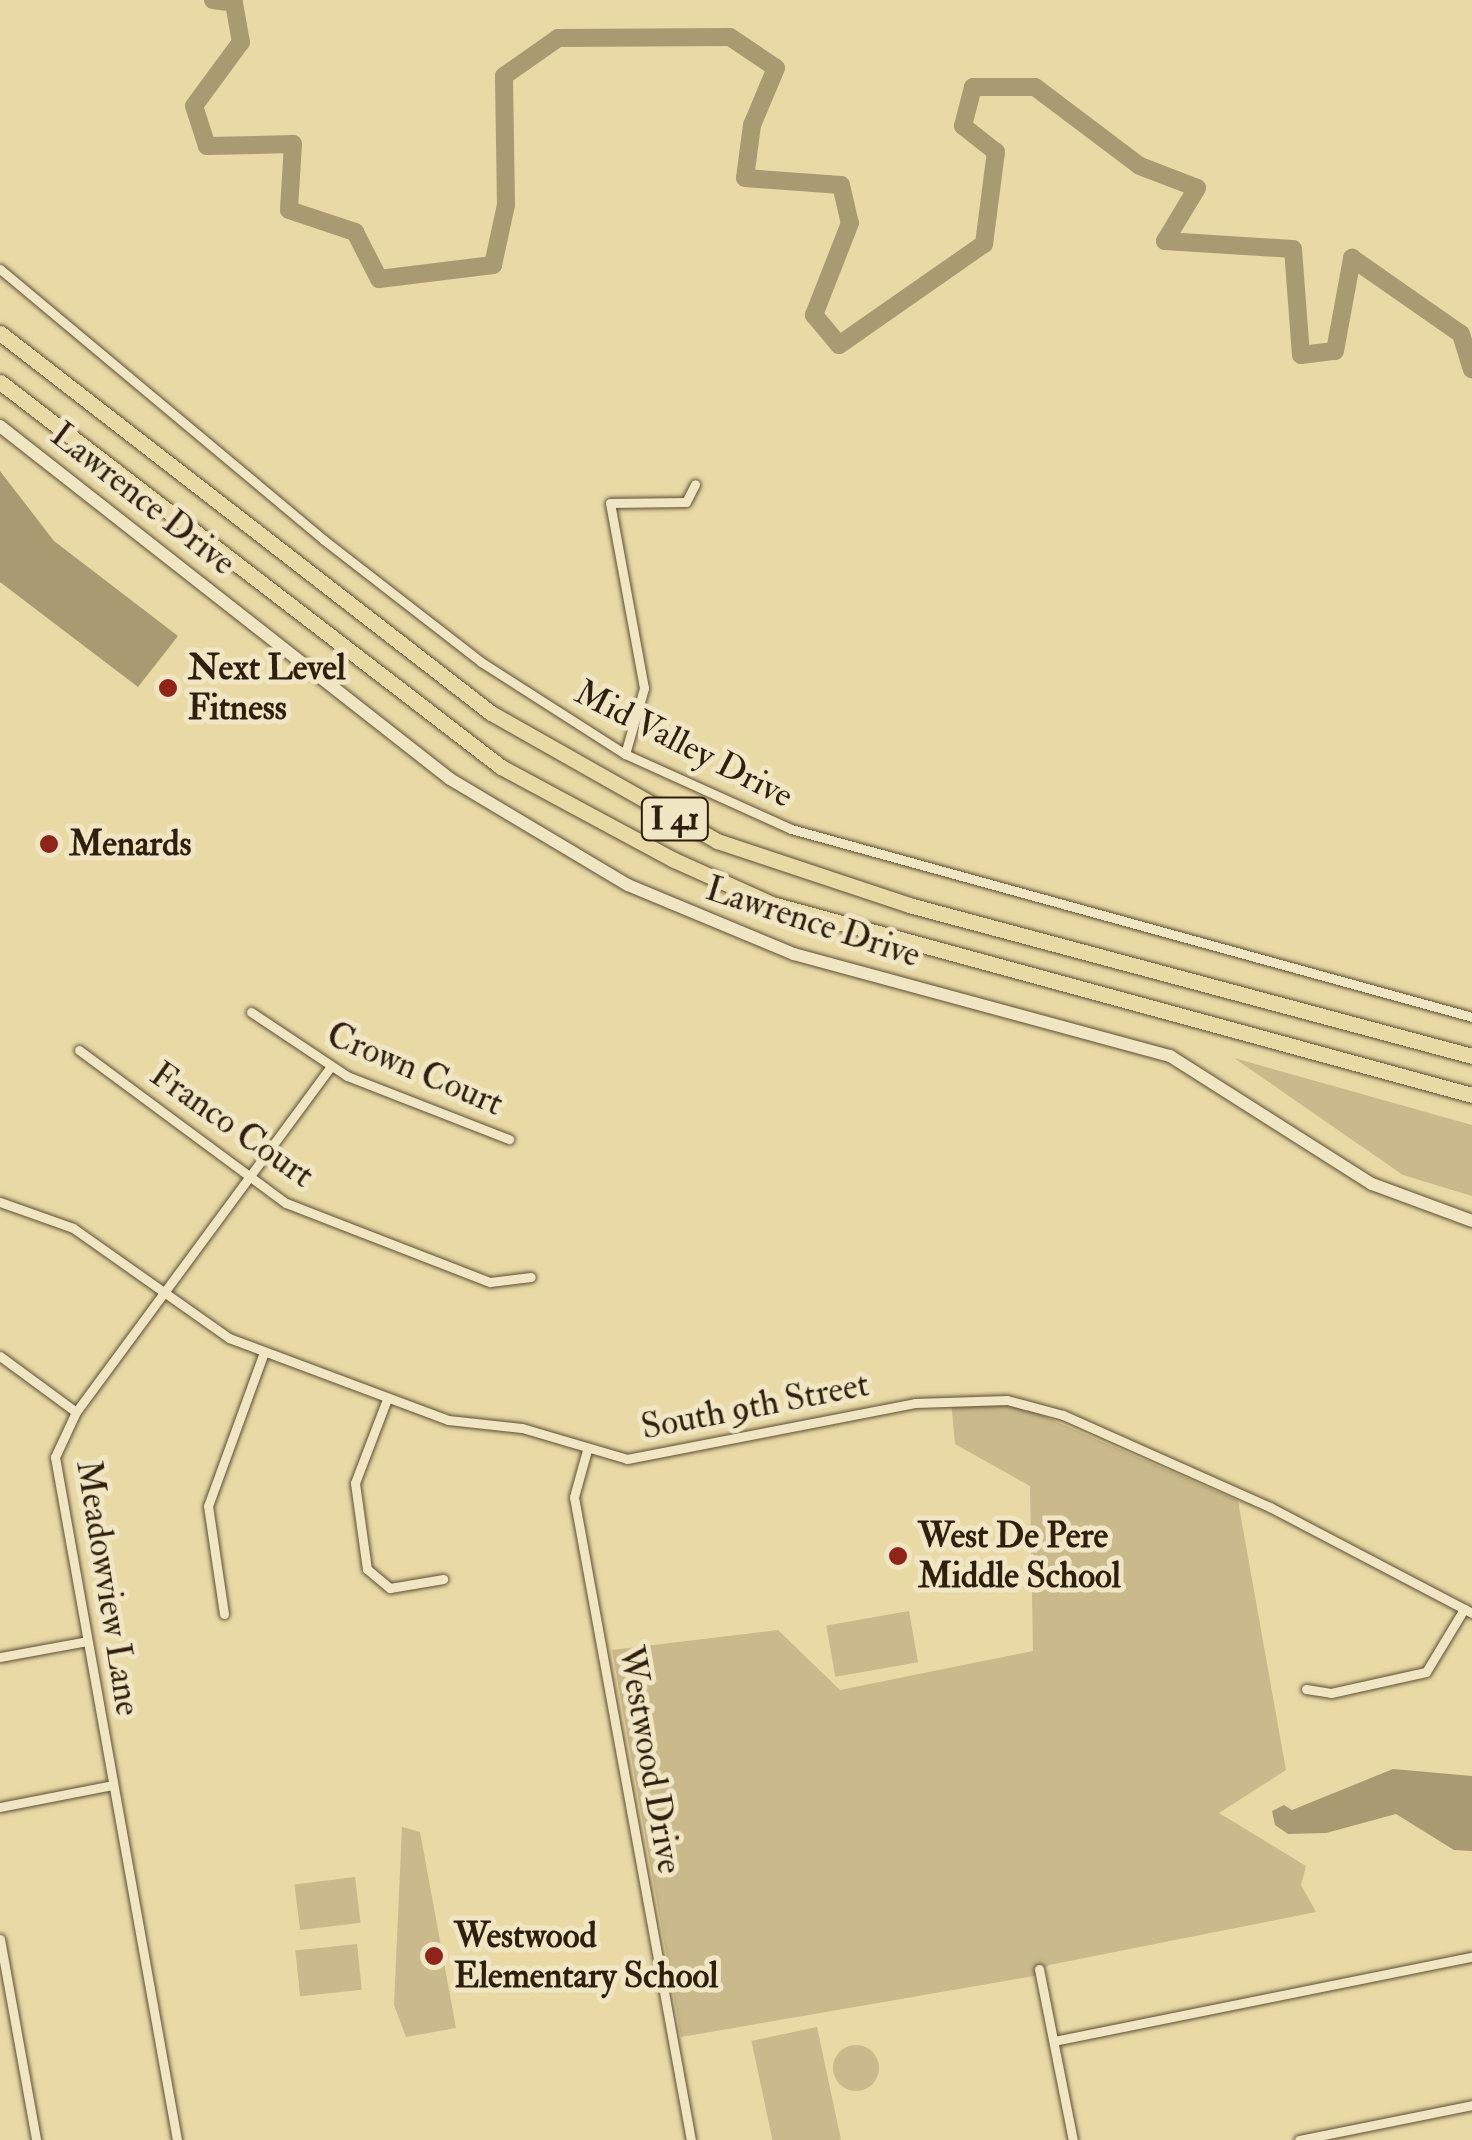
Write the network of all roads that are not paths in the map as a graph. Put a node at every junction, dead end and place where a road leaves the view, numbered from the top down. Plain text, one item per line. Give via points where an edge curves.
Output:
1 (0, 269) edge
2 (0, 333) edge
3 (0, 382) edge
4 (0, 426) edge
5 (695, 484) dead end
6 (625, 754) junction
7 (251, 1012) dead end
8 (1472, 1017) edge
9 (79, 1050) dead end
10 (1472, 1056) edge
11 (330, 1068) junction
12 (1472, 1095) edge
13 (510, 1139) dead end
14 (250, 1177) junction
15 (0, 1202) edge
16 (1472, 1221) edge
17 (530, 1277) dead end
18 (162, 1294) junction
19 (264, 1352) junction
20 (0, 1356) edge
21 (387, 1399) junction
22 (76, 1412) junction
23 (587, 1450) junction
24 (442, 1579) dead end
25 (1468, 1611) edge
26 (224, 1614) dead end
27 (87, 1640) junction
28 (0, 1658) edge
29 (1306, 1688) dead end
30 (113, 1785) junction
31 (0, 1807) edge
32 (0, 1939) edge
33 (1472, 1957) edge
34 (1039, 1969) dead end
35 (1054, 2041) junction
36 (1472, 2106) edge
37 (36, 2140) edge
38 (177, 2140) edge
39 (691, 2140) edge
40 (1073, 2140) edge
41 (1299, 2140) edge

1 - 6 street, Mid Valley Drive via 324,540 482,662
2 - 10 highway, I 41 via 491,713 717,841 910,905
3 - 12 highway, I 41 via 437,722 560,804 674,860 772,904
4 - 16 main road, Lawrence Drive via 437,770 628,885 794,954 1170,1056 1372,1184
5 - 6 street via 686,502 610,503 644,688
6 - 8 street, Mid Valley Drive via 809,834
7 - 11 street, Crown Court
9 - 14 street, Franco Court
11 - 13 street, Crown Court
11 - 14 street, Meadowview Lane
14 - 17 street, Franco Court via 286,1204 490,1282
14 - 18 street, Meadowview Lane
15 - 18 street, South 9th Street via 56,1218
18 - 19 street, South 9th Street
18 - 22 street, Meadowview Lane
19 - 21 street, South 9th Street
19 - 26 street via 208,1506
20 - 22 street
21 - 23 street, South 9th Street
21 - 24 street via 355,1483 367,1569 390,1588
22 - 27 street, Meadowview Lane via 55,1458
23 - 25 street, South 9th Street via 627,1460 915,1403 1006,1400 1063,1415 1270,1507
23 - 39 street, Westwood Drive via 574,1497
25 - 29 street via 1426,1672 1331,1693
27 - 28 street
27 - 30 street, Meadowview Lane
30 - 31 street
30 - 38 street, Meadowview Lane
32 - 37 street
33 - 35 street
34 - 35 street
35 - 40 street
36 - 41 street

